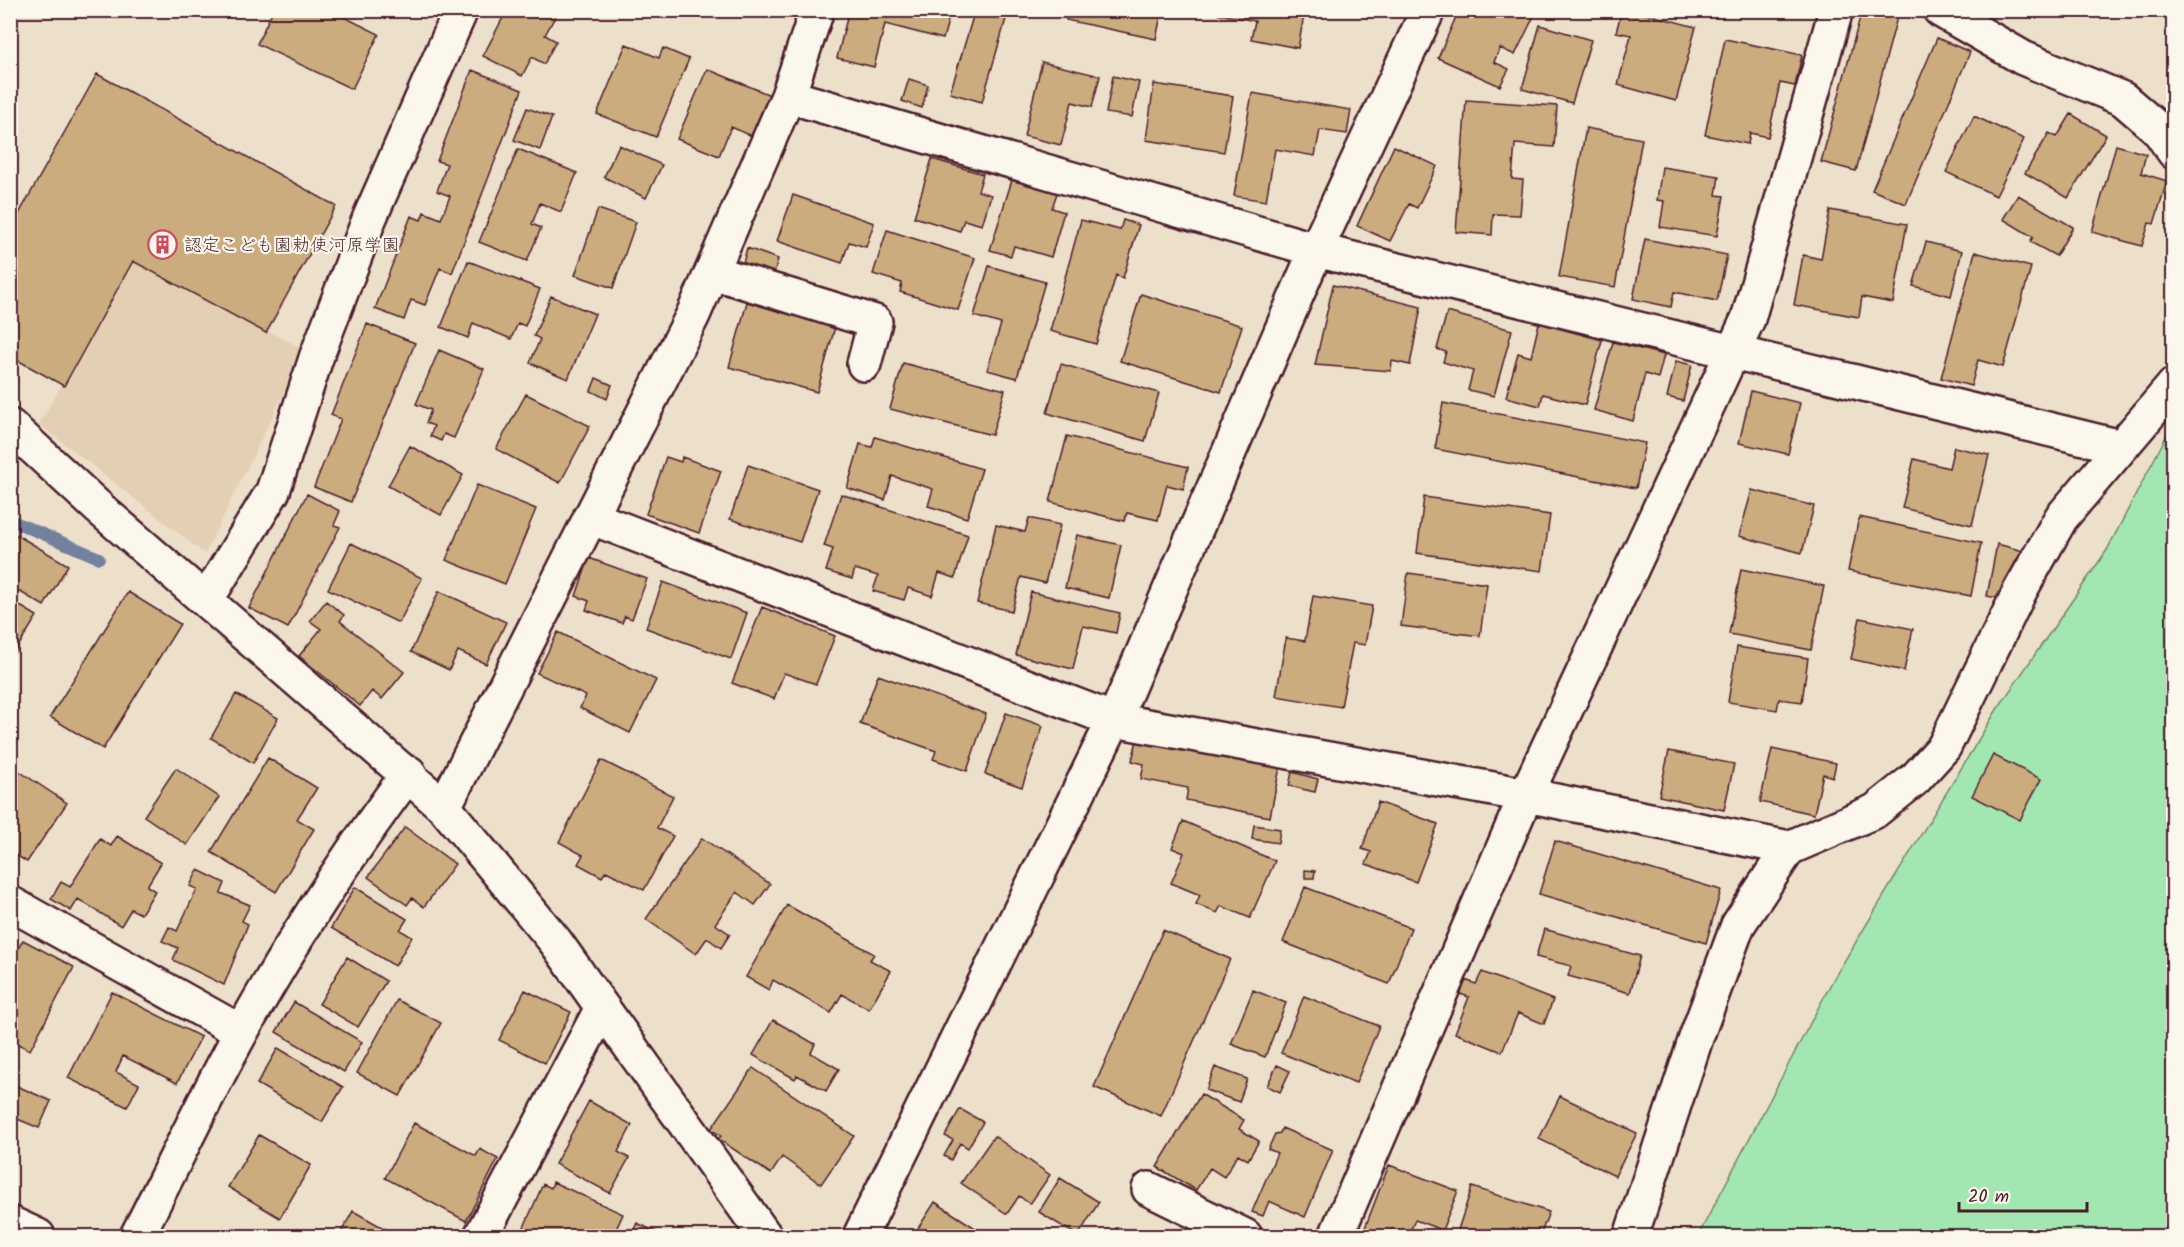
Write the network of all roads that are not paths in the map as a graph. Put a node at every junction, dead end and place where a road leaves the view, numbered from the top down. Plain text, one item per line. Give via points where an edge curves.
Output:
1 (461, 10) edge
2 (817, 10) edge
3 (1428, 10) edge
4 (1836, 10) edge
5 (1940, 10) edge
6 (1981, 22) edge
7 (788, 96) junction
8 (2174, 152) edge
9 (1316, 250) junction
10 (713, 270) junction
11 (1733, 351) junction
12 (864, 364) dead end
13 (2174, 386) edge
14 (10, 426) edge
15 (2121, 447) junction
16 (590, 517) junction
17 (207, 599) junction
18 (1114, 720) junction
19 (409, 774) junction
20 (1526, 795) junction
21 (444, 807) junction
22 (1789, 848) junction
23 (10, 903) edge
24 (602, 1008) junction
25 (241, 1032) junction
26 (1149, 1189) dead end
27 (10, 1223) edge
28 (38, 1236) edge
29 (136, 1236) edge
30 (481, 1236) edge
31 (765, 1236) edge
32 (860, 1236) edge
33 (1245, 1236) edge
34 (1336, 1236) edge
35 (1631, 1236) edge

1 - 17 street via 370,217 316,358 273,491
2 - 7 street
3 - 9 street
4 - 11 street via 1748,319
5 - 6 street
6 - 8 street via 2023,58 2123,99 2158,129
7 - 9 street
7 - 10 street
9 - 11 street
9 - 18 street
10 - 12 street via 875,322
10 - 16 street
11 - 15 street
11 - 20 street
13 - 15 street
14 - 17 street
15 - 22 street via 2061,518 2020,591 1944,747 1915,779 1875,811
16 - 18 street
16 - 21 street
17 - 19 street
18 - 20 street
18 - 32 street
19 - 21 street
19 - 25 street via 354,847
20 - 22 street
20 - 34 street
21 - 24 street via 555,941
22 - 35 street via 1738,925
23 - 25 street
24 - 30 street
24 - 31 street
25 - 29 street
26 - 33 street
27 - 28 street

